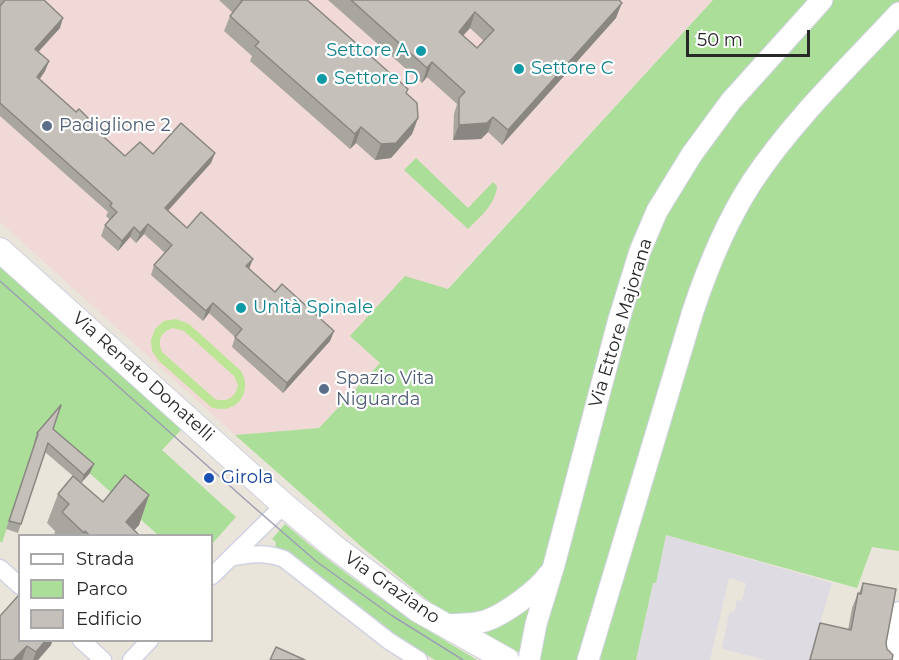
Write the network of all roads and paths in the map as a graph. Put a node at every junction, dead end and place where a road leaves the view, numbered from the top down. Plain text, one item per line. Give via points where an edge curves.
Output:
1 (822, 0) edge
2 (899, 13) edge
3 (0, 250) edge
4 (285, 506) junction
5 (230, 558) junction
6 (554, 565) junction
7 (0, 568) edge
8 (213, 575) edge
9 (18, 584) edge
10 (899, 610) edge
11 (443, 625) junction
12 (83, 642) edge
13 (148, 642) edge
14 (103, 660) edge
15 (131, 660) edge
16 (419, 660) edge
17 (507, 660) edge
18 (529, 660) edge
19 (588, 660) edge
20 (891, 660) edge

1 - 6 street, Via Ettore Majorana via 730,101 657,211 619,319
2 - 19 street via 780,144 751,184 711,259
3 - 4 main road, Via Renato Donatelli
4 - 5 street
4 - 11 main road, Via Graziano via 367,572
5 - 8 street
5 - 16 street via 260,553 284,560
6 - 11 street via 533,592 496,616 485,621
6 - 18 street, Via Ettore Majorana
7 - 9 street
10 - 20 street
11 - 17 main road, Via Graziano
12 - 14 street
13 - 15 street

